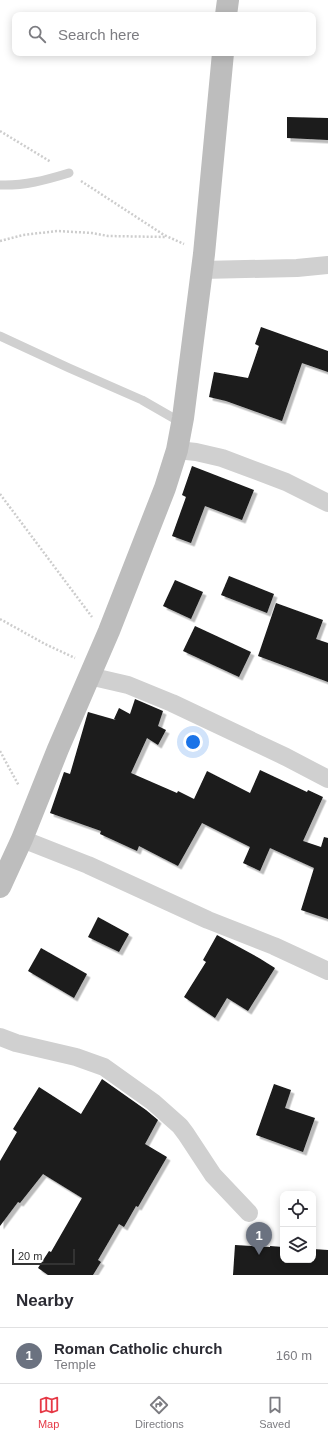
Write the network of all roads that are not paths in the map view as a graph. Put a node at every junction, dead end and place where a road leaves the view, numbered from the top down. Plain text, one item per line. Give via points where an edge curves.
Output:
1 (228, 0) edge
2 (226, 12) edge
3 (223, 56) edge
4 (69, 173) road end
5 (0, 185) edge
6 (203, 262) junction
7 (328, 265) edge
8 (0, 336) edge
9 (182, 423) junction
10 (176, 450) junction
11 (328, 503) edge
12 (91, 671) junction
13 (328, 779) edge
14 (22, 839) junction
15 (0, 887) edge
16 (328, 971) edge
17 (0, 1037) edge
18 (249, 1213) dead end

1 - 2 street
3 - 6 street
4 - 5 lane via 28,184
6 - 7 street via 297,268
6 - 9 street
8 - 9 lane via 142,400
9 - 10 street
10 - 11 street via 222,458 286,482
10 - 12 street via 165,488
12 - 13 street via 172,703
12 - 14 street
14 - 15 street
14 - 16 street via 88,865
17 - 18 street via 104,1067 153,1102 180,1126 213,1175

